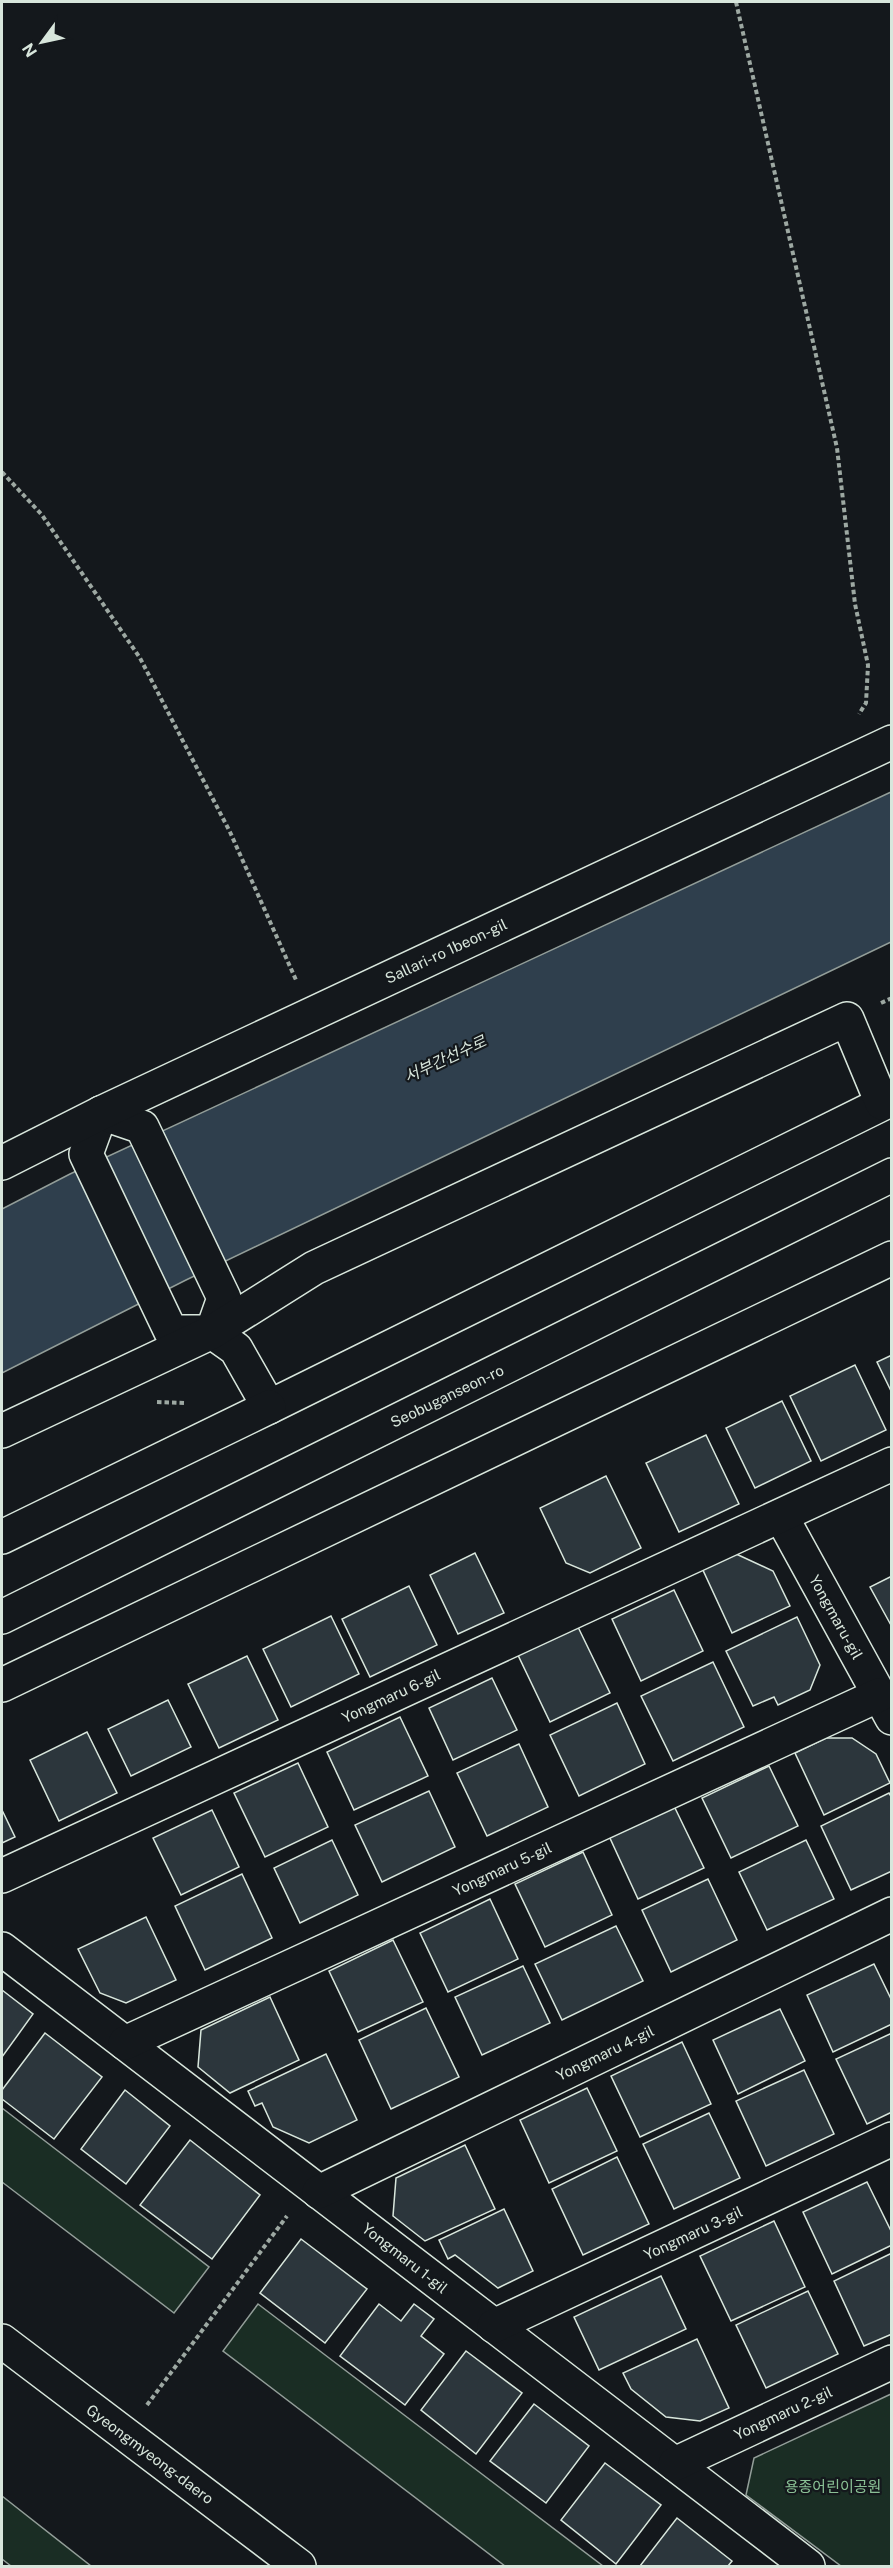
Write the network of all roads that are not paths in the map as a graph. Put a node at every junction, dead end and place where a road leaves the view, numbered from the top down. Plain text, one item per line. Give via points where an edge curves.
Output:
1 (891, 742) edge
2 (887, 1101) edge
3 (101, 1113) junction
4 (2, 1163) edge
5 (891, 1175) edge
6 (891, 1258) edge
7 (212, 1332) junction
8 (269, 1407) junction
9 (2, 1431) edge
10 (891, 1464) edge
11 (781, 1515) junction
12 (2, 1537) edge
13 (2, 1617) edge
14 (2, 1684) edge
15 (885, 1706) edge
16 (2, 1876) edge
17 (891, 1914) edge
18 (2, 1949) edge
19 (125, 2043) junction
20 (891, 2139) edge
21 (319, 2192) junction
22 (494, 2326) junction
23 (2, 2341) edge
24 (891, 2362) edge
25 (675, 2464) junction
26 (299, 2566) edge
27 (808, 2566) edge

1 - 3 street, Sallari-ro 1beon-gil
2 - 7 street via 847,1019 314,1268
2 - 8 street
3 - 4 street, Sallari-ro 1beon-gil
3 - 7 street via 142,1127 224,1298
3 - 7 street via 86,1154 171,1332
5 - 13 street, Seobuganseon-ro
6 - 14 street
7 - 8 street via 236,1349
7 - 9 street
8 - 12 street
10 - 11 street, Yongmaru 6-gil
11 - 15 street, Yongmaru-gil
11 - 16 street, Yongmaru 6-gil
15 - 19 street, Yongmaru 5-gil
17 - 21 street, Yongmaru 4-gil
18 - 19 street, Yongmaru 1-gil
19 - 21 street, Yongmaru 1-gil
20 - 22 street, Yongmaru 3-gil
21 - 22 street, Yongmaru 1-gil
22 - 25 street, Yongmaru 1-gil
23 - 26 street, Gyeongmyeong-daero
24 - 25 street, Yongmaru 2-gil
25 - 27 street, Yongmaru 1-gil

